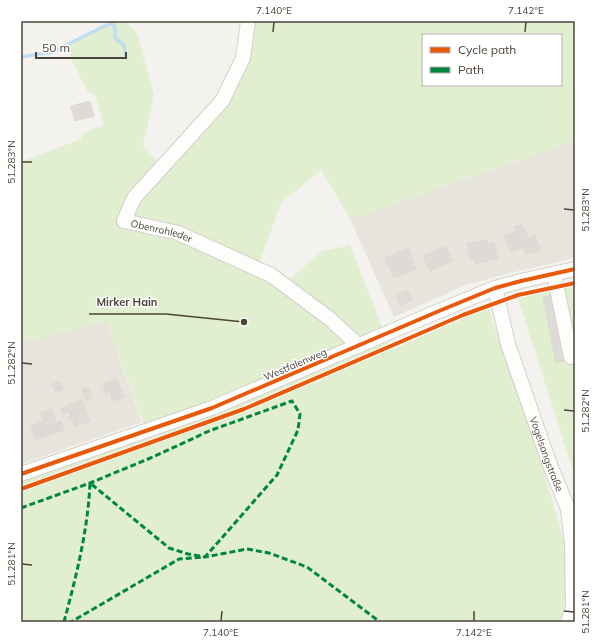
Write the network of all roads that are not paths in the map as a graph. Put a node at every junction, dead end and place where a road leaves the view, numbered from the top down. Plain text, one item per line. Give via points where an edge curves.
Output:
1 (248, 21) edge
2 (575, 269) edge
3 (554, 274) junction
4 (495, 288) junction
5 (359, 346) junction
6 (571, 357) dead end
7 (21, 474) edge
8 (568, 622) edge

1 - 5 street, Obenrohleder via 243,58 222,101 134,198 124,221 178,233 271,275 330,319
2 - 3 street, Westfalenweg
3 - 4 street, Westfalenweg
3 - 6 street
4 - 5 street, Westfalenweg
4 - 8 street, Vogelsangstraße via 508,344 568,510 574,607
5 - 7 street, Westfalenweg via 212,408

